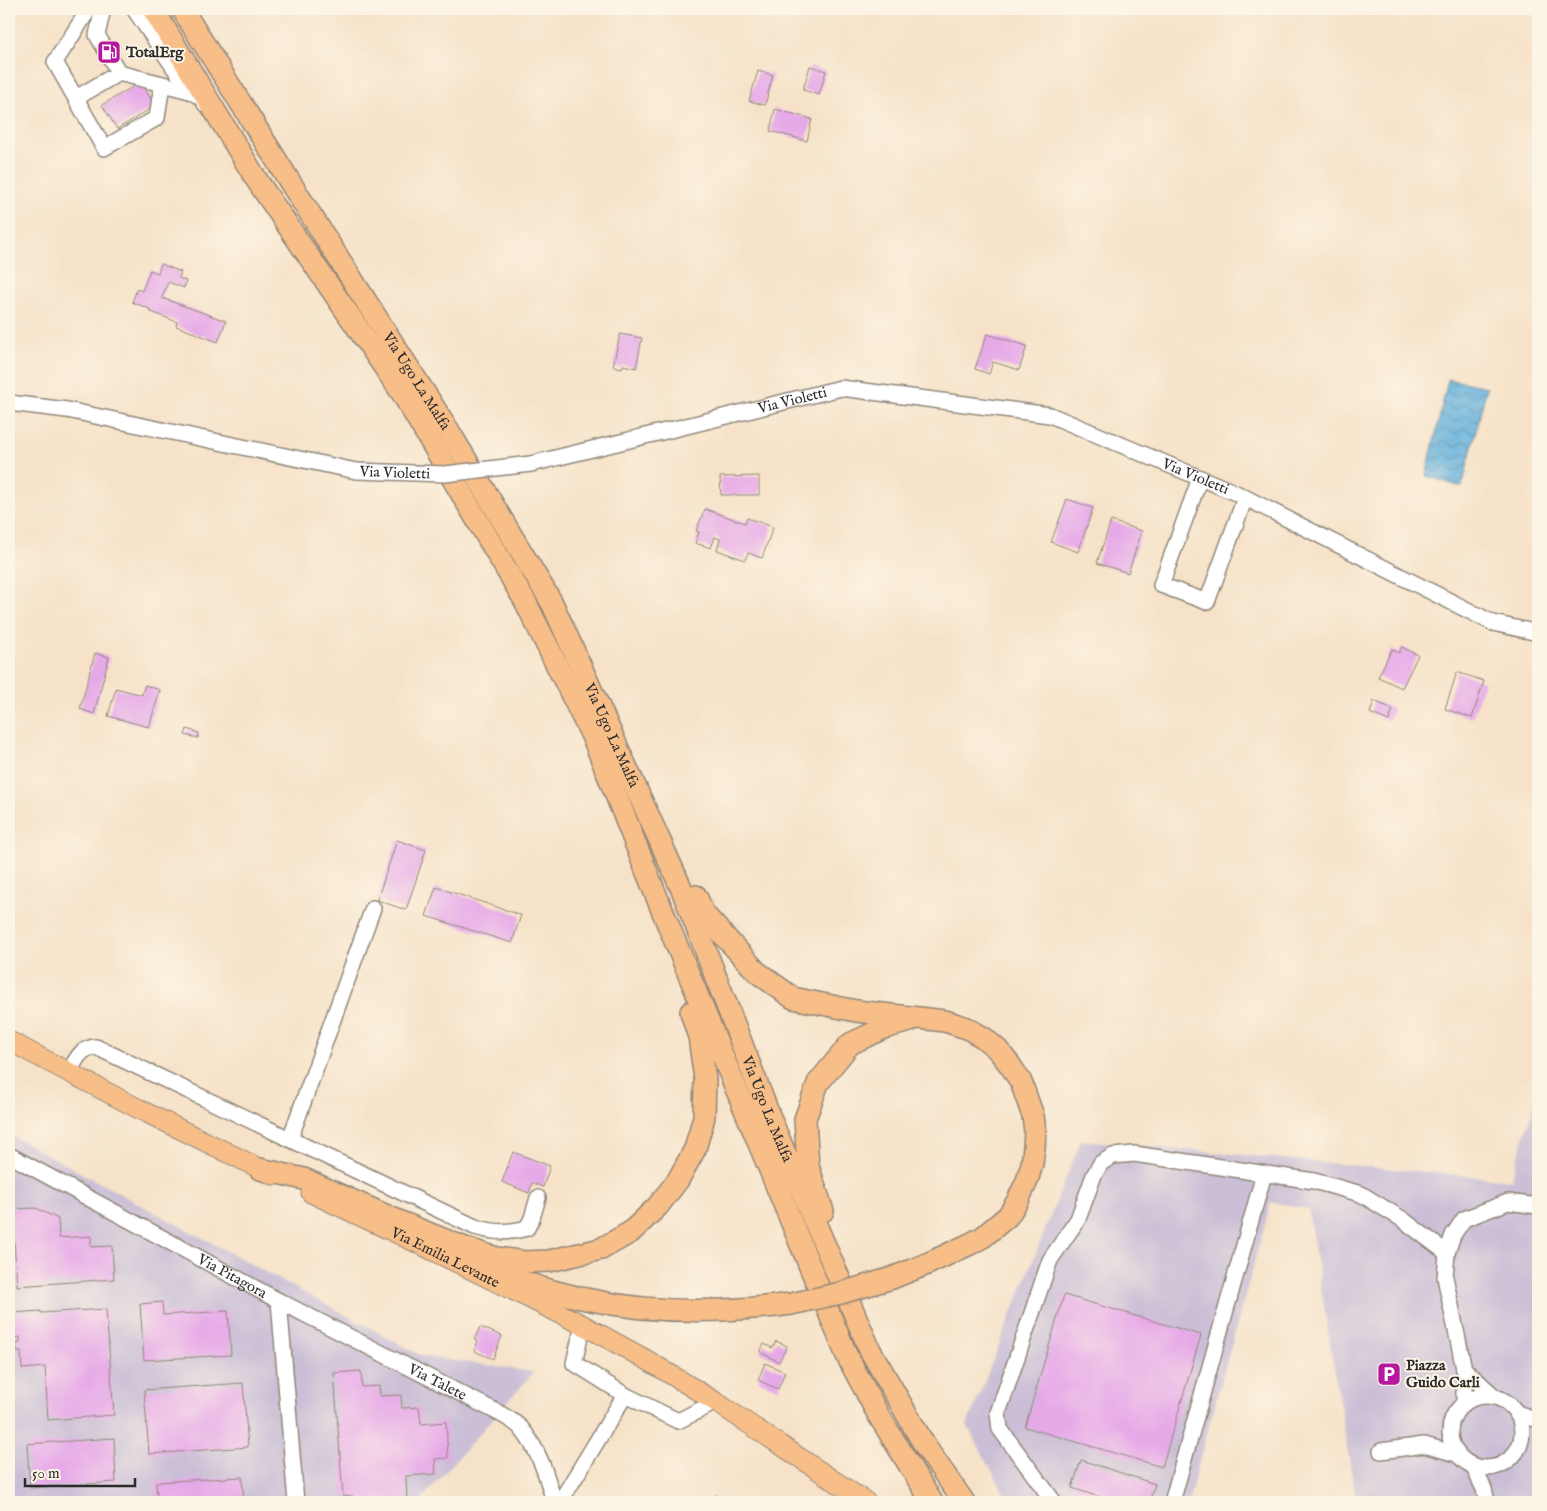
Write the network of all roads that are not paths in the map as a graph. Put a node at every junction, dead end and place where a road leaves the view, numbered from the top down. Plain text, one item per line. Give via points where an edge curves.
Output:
1 (89, 9) edge
2 (103, 9) edge
3 (134, 9) edge
4 (153, 9) edge
5 (182, 9) edge
6 (119, 74) junction
7 (162, 84) junction
8 (190, 91) junction
9 (76, 98) junction
10 (305, 252) junction
11 (9, 403) edge
12 (1200, 478) junction
13 (1245, 498) junction
14 (552, 603) junction
15 (1538, 633) edge
16 (660, 905) junction
17 (373, 908) dead end
18 (925, 1018) junction
19 (9, 1041) edge
20 (69, 1072) junction
21 (290, 1139) junction
22 (9, 1156) edge
23 (260, 1169) junction
24 (1264, 1174) junction
25 (538, 1198) dead end
26 (1538, 1206) edge
27 (417, 1243) junction
28 (1447, 1253) junction
29 (278, 1301) junction
30 (582, 1325) junction
31 (870, 1350) junction
32 (1464, 1369) junction
33 (625, 1395) junction
34 (1494, 1396) junction
35 (716, 1402) junction
36 (1464, 1403) junction
37 (1517, 1413) junction
38 (1538, 1420) edge
39 (1450, 1422) junction
40 (1538, 1430) edge
41 (1522, 1437) junction
42 (1424, 1445) junction
43 (1381, 1451) dead end
44 (1457, 1454) junction
45 (1503, 1464) junction
46 (1473, 1466) junction
47 (1486, 1496) edge
48 (296, 1502) edge
49 (554, 1502) edge
50 (560, 1502) edge
51 (866, 1502) edge
52 (932, 1502) edge
53 (964, 1502) edge
54 (1054, 1502) edge
55 (1172, 1502) edge

1 - 9 street via 55,62
2 - 6 street via 98,35
3 - 8 street
4 - 10 highway, Via Ugo La Malfa via 258,182
5 - 14 highway, Via Ugo La Malfa via 447,428
6 - 7 street
6 - 9 street
7 - 8 street
7 - 9 street via 157,118 104,148
8 - 10 street via 202,98 272,217
10 - 16 highway, Via Ugo La Malfa via 402,393 525,601 594,740
11 - 12 street, Via Violetti, bridge via 67,410 356,471 445,474 531,464 841,388 1050,414
12 - 13 street, Via Violetti
12 - 13 street via 1161,585 1207,602
13 - 15 street, Via Violetti via 1493,623
14 - 18 highway via 578,638 704,914 717,929 757,972 793,998 856,1011
14 - 31 highway, Via Ugo La Malfa via 683,892 772,1125
16 - 23 highway via 659,929 699,1037 705,1080 704,1118 695,1149 678,1180 658,1206 631,1232 601,1249 580,1255 525,1262 497,1258 412,1227 304,1179
16 - 52 highway, Via Ugo La Malfa via 847,1356 878,1416
17 - 21 street
18 - 27 highway, bridge via 967,1028 998,1050 1021,1082 1035,1132 1032,1164 1021,1194 1008,1216 983,1237 956,1251 892,1278 841,1293 791,1304 691,1310 614,1304 577,1297 506,1277
18 - 31 highway via 884,1028 850,1044 818,1083 805,1119 808,1166
19 - 20 main road, Via Emilia Levante
20 - 21 street via 81,1052 96,1047
20 - 23 main road, Via Emilia Levante
21 - 25 street via 475,1227 493,1232 527,1228
22 - 29 street, Via Pitagora
23 - 27 main road, Via Emilia Levante
24 - 28 street via 1361,1194 1402,1219
24 - 54 street via 1134,1154 1113,1156 1100,1163 1078,1219 1050,1260 998,1413 1000,1429
24 - 55 street
26 - 28 street via 1508,1202 1464,1219 1453,1235
27 - 30 main road, Via Emilia Levante
28 - 32 street via 1445,1277
29 - 48 street, Via Pitagora
29 - 49 street, Via Talete via 519,1426 545,1469
30 - 33 street via 574,1363
30 - 35 main road, Via Emilia Levante
31 - 53 highway, Via Ugo La Malfa via 925,1446
32 - 34 street
32 - 36 street
33 - 35 street via 678,1421
33 - 50 street
34 - 36 street via 1473,1397
34 - 37 street via 1511,1405
35 - 51 main road, Via Emilia Levante
36 - 39 street
37 - 38 street
37 - 41 street via 1522,1424
39 - 42 street
39 - 44 street via 1451,1444
40 - 41 street
41 - 45 street via 1519,1448
42 - 43 street
42 - 44 street
44 - 46 street
45 - 46 street via 1483,1468
45 - 47 street
46 - 47 street

